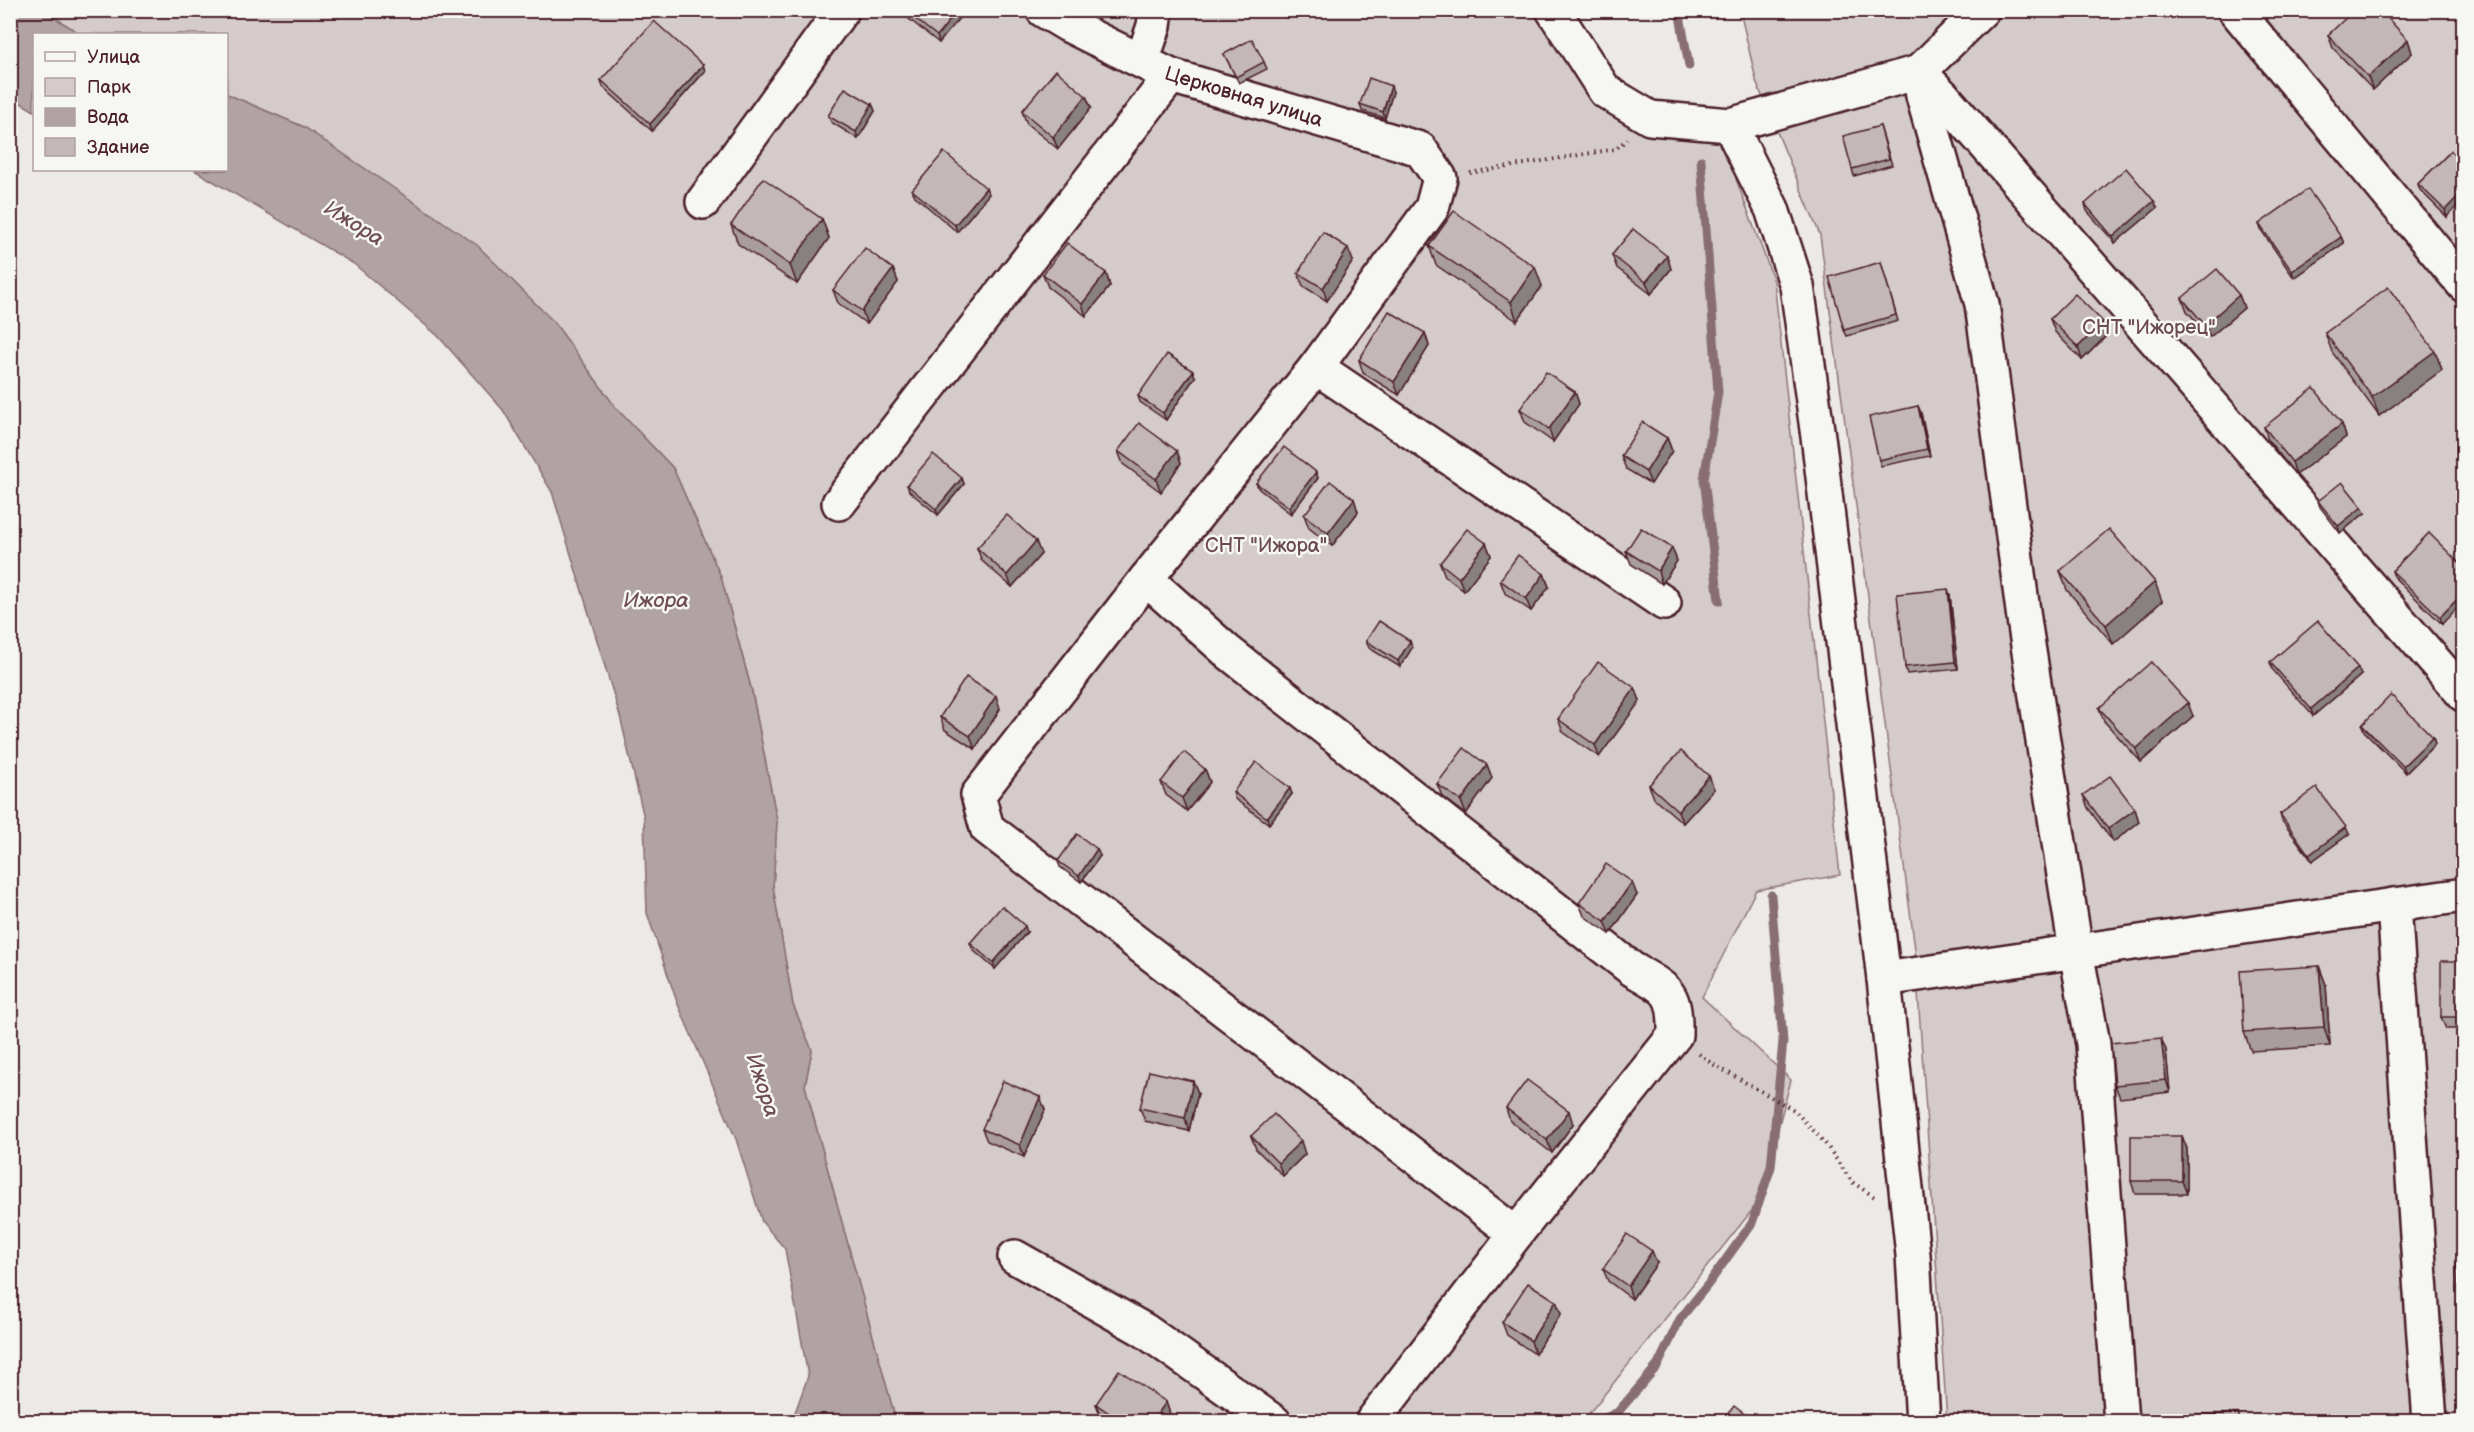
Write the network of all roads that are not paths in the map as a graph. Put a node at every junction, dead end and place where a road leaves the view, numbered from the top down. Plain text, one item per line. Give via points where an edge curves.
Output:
1 (842, 10) edge
2 (1043, 10) edge
3 (1156, 10) edge
4 (1553, 10) edge
5 (1982, 10) edge
6 (2235, 10) edge
7 (1142, 61) junction
8 (1919, 72) junction
9 (1171, 76) junction
10 (1730, 125) junction
11 (703, 202) dead end
12 (2463, 285) edge
13 (1316, 367) junction
14 (839, 504) dead end
15 (1146, 579) junction
16 (1664, 603) dead end
17 (2463, 695) edge
18 (2463, 896) edge
19 (2394, 905) junction
20 (2076, 951) junction
21 (1884, 979) junction
22 (1516, 1234) junction
23 (1015, 1257) dead end
24 (1274, 1422) edge
25 (1372, 1422) edge
26 (1923, 1422) edge
27 (2121, 1422) edge
28 (2430, 1422) edge

1 - 11 street
2 - 7 street, Церковная улица
3 - 7 street
4 - 10 street via 1605,91 1650,118
5 - 8 street
6 - 12 street
7 - 9 street, Церковная улица
8 - 10 street
8 - 17 street
8 - 20 street via 1982,304 2025,626
9 - 13 street, Церковная улица via 1420,149 1440,178 1432,208
9 - 14 street
10 - 21 street via 1772,209 1797,286
13 - 15 street
13 - 16 street
15 - 22 street via 1228,652 1632,969 1665,988 1675,1011 1675,1035
15 - 22 street via 978,795 987,828
18 - 19 street
19 - 20 street
19 - 28 street
20 - 21 street
20 - 27 street via 2093,1044
21 - 26 street via 1908,1207
22 - 25 street
23 - 24 street via 1144,1330

